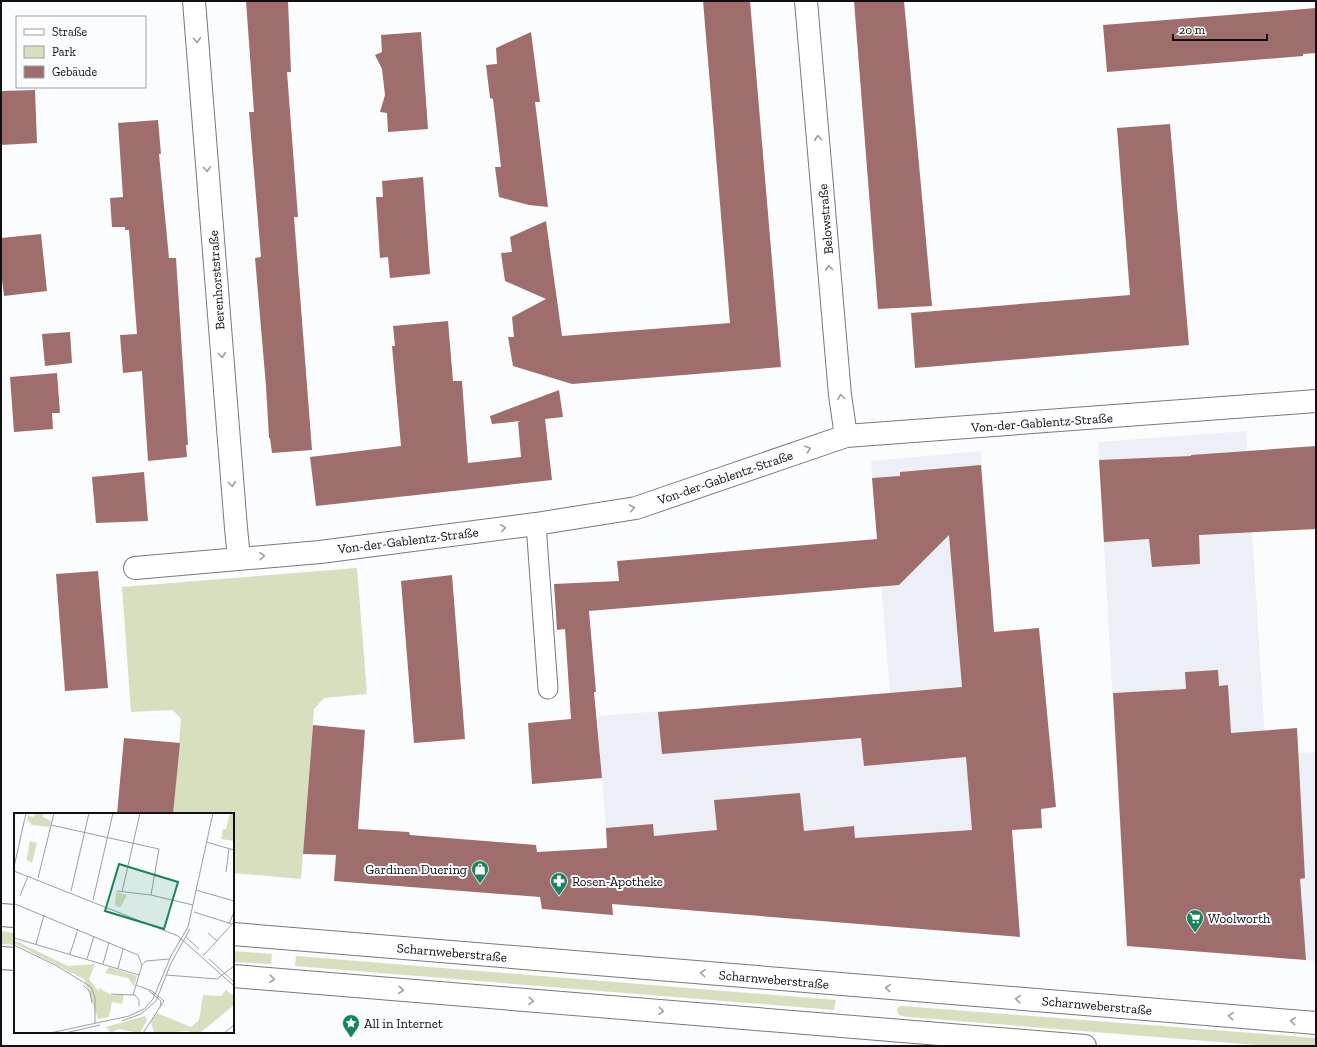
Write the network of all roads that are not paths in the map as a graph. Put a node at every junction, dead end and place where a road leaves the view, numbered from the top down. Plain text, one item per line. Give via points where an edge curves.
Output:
1 (194, 1) edge
2 (806, 1) edge
3 (1316, 401) edge
4 (846, 436) junction
5 (536, 524) junction
6 (231, 559) junction
7 (135, 568) dead end
8 (548, 689) dead end
9 (1, 915) edge
10 (14, 916) edge
11 (234, 934) edge
12 (1, 958) edge
13 (14, 959) edge
14 (234, 976) edge
15 (1316, 1023) edge
16 (1085, 1046) edge

1 -> 6 street, Berenhorststraße via 236,528
4 -> 2 street, Belowstraße via 840,395
3 - 4 street, Von-der-Gablentz-Straße
5 -> 4 street, Von-der-Gablentz-Straße via 636,508
6 -> 5 street, Von-der-Gablentz-Straße via 320,552
5 - 8 lane
6 - 7 street, Von-der-Gablentz-Straße
9 - 10 street
15 -> 11 street, Scharnweberstraße
12 - 13 street
14 -> 16 street

